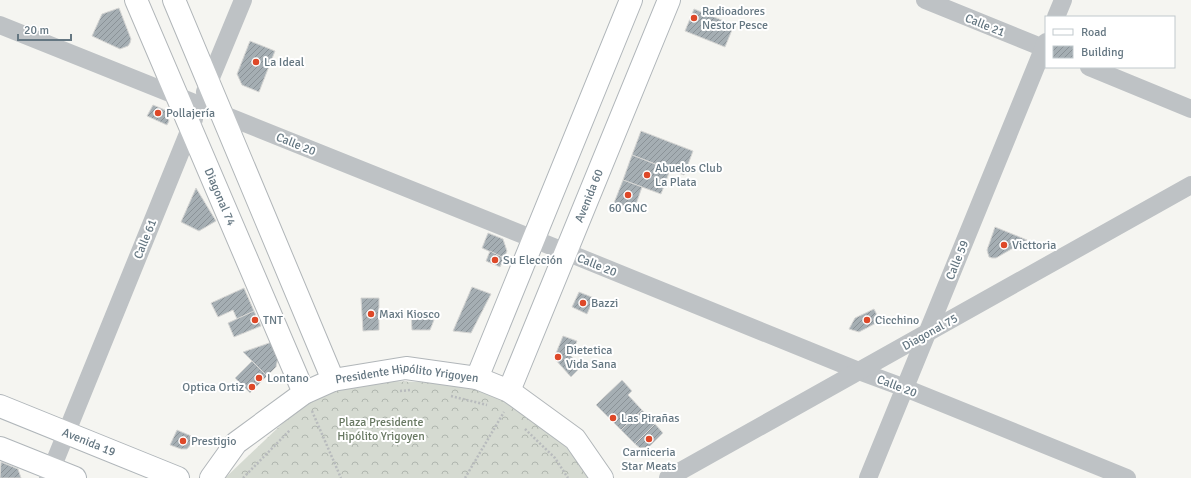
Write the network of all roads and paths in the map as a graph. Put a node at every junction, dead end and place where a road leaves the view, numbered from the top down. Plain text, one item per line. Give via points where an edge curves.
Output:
1 (136, 0) edge
2 (174, 0) edge
3 (242, 0) edge
4 (631, 0) edge
5 (669, 0) edge
6 (924, 0) edge
7 (1063, 0) edge
8 (1056, 16) edge
9 (0, 24) edge
10 (1045, 46) edge
11 (1091, 68) edge
12 (209, 83) junction
13 (177, 96) junction
14 (200, 105) junction
15 (1191, 109) edge
16 (222, 114) junction
17 (190, 128) junction
18 (1191, 185) edge
19 (533, 239) junction
20 (566, 252) junction
21 (926, 334) junction
22 (859, 371) junction
23 (476, 378) junction
24 (333, 380) junction
25 (905, 388) junction
26 (416, 389) dead end
27 (400, 391) dead end
28 (446, 394) dead end
29 (505, 400) junction
30 (488, 405) dead end
31 (0, 406) edge
32 (311, 407) junction
33 (522, 426) dead end
34 (292, 428) dead end
35 (66, 433) junction
36 (0, 448) edge
37 (50, 473) edge
38 (74, 478) edge
39 (178, 478) edge
40 (211, 478) edge
41 (243, 478) edge
42 (342, 478) edge
43 (465, 478) edge
44 (568, 478) edge
45 (602, 478) edge
46 (668, 478) edge
47 (868, 478) edge
48 (1127, 478) edge

1 - 13 main road, Diagonal 74
2 - 12 main road
3 - 12 street, Calle 61
4 - 19 main road
5 - 20 main road, Avenida 60
6 - 10 street, Calle 21
7 - 8 street
9 - 13 street, Calle 20
10 - 21 street, Calle 59
11 - 15 street
12 - 14 street, Calle 61
12 - 16 main road
13 - 14 street, Calle 20
13 - 17 main road, Diagonal 74
14 - 16 street, Calle 20
14 - 17 street, Calle 61
16 - 19 street, Calle 20
16 - 24 main road
17 - 32 main road, Diagonal 74
17 - 35 street, Calle 61
18 - 21 street, Diagonal 75
19 - 20 street, Calle 20
19 - 23 main road
20 - 22 street, Calle 20
20 - 29 main road, Avenida 60
21 - 22 street, Diagonal 75
21 - 25 street, Calle 59
22 - 25 street, Calle 20
22 - 46 street, Diagonal 75
23 - 24 main road, Presidente Hipólito Yrigoyen via 406,368
23 - 29 main road, Presidente Hipólito Yrigoyen
24 - 32 main road, Presidente Hipólito Yrigoyen
25 - 47 street, Calle 59
25 - 48 street, Calle 20
26 - 27 path
28 - 30 path
29 - 43 path via 506,410
29 - 45 main road, Presidente Hipólito Yrigoyen via 575,439
31 - 35 main road, Avenida 19
32 - 40 main road, Presidente Hipólito Yrigoyen via 236,443
32 - 42 path
33 - 44 path via 555,458
34 - 41 path
35 - 37 street, Calle 61
35 - 39 main road, Avenida 19
36 - 37 main road
37 - 38 main road

